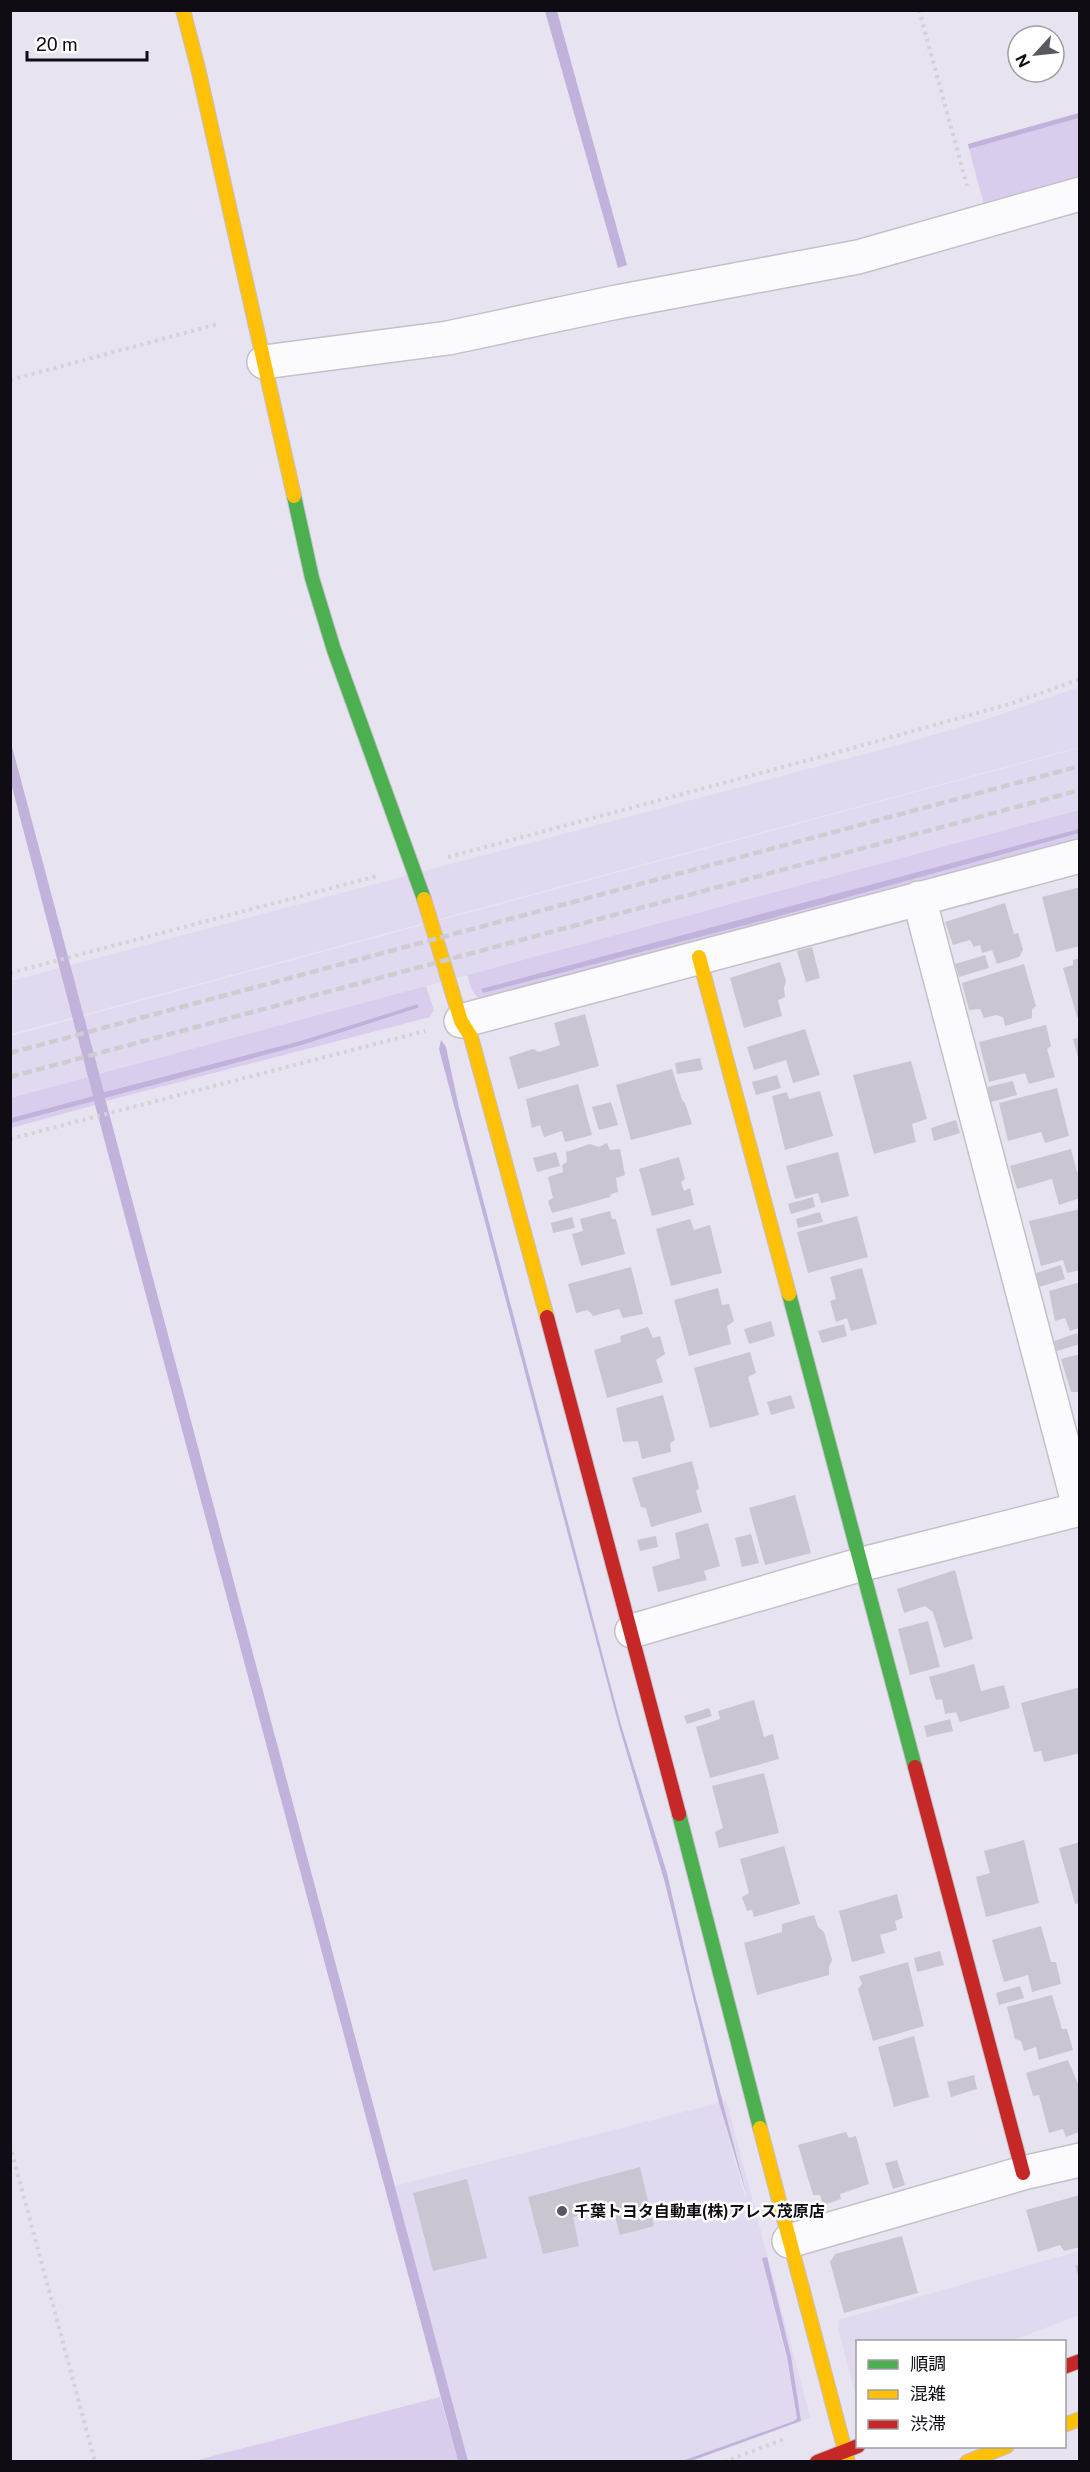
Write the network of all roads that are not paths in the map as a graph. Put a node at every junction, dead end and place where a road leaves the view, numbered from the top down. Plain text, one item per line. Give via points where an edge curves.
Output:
1 (183, 10) edge
2 (1080, 194) edge
3 (264, 362) junction
4 (1080, 856) edge
5 (919, 898) junction
6 (699, 957) junction
7 (461, 1021) junction
8 (1079, 1509) edge
9 (859, 1565) junction
10 (632, 1631) junction
11 (1080, 2160) edge
12 (1023, 2174) junction
13 (789, 2241) junction
14 (1080, 2361) edge
15 (1066, 2367) edge
16 (1080, 2419) edge
17 (1066, 2425) edge
18 (1002, 2448) edge
19 (850, 2453) edge
20 (817, 2462) edge
21 (967, 2462) edge

1 - 3 main road
2 - 3 street via 858,257 448,338
3 - 7 main road via 326,627 413,866
4 - 5 street
5 - 6 street
5 - 8 street
6 - 7 street
6 - 9 main road
7 - 10 main road via 471,1037
8 - 9 street
9 - 10 street
9 - 12 main road
10 - 13 main road
11 - 12 street
12 - 13 street
13 - 19 main road
14 - 15 main road
16 - 17 main road
18 - 21 main road
19 - 20 main road

